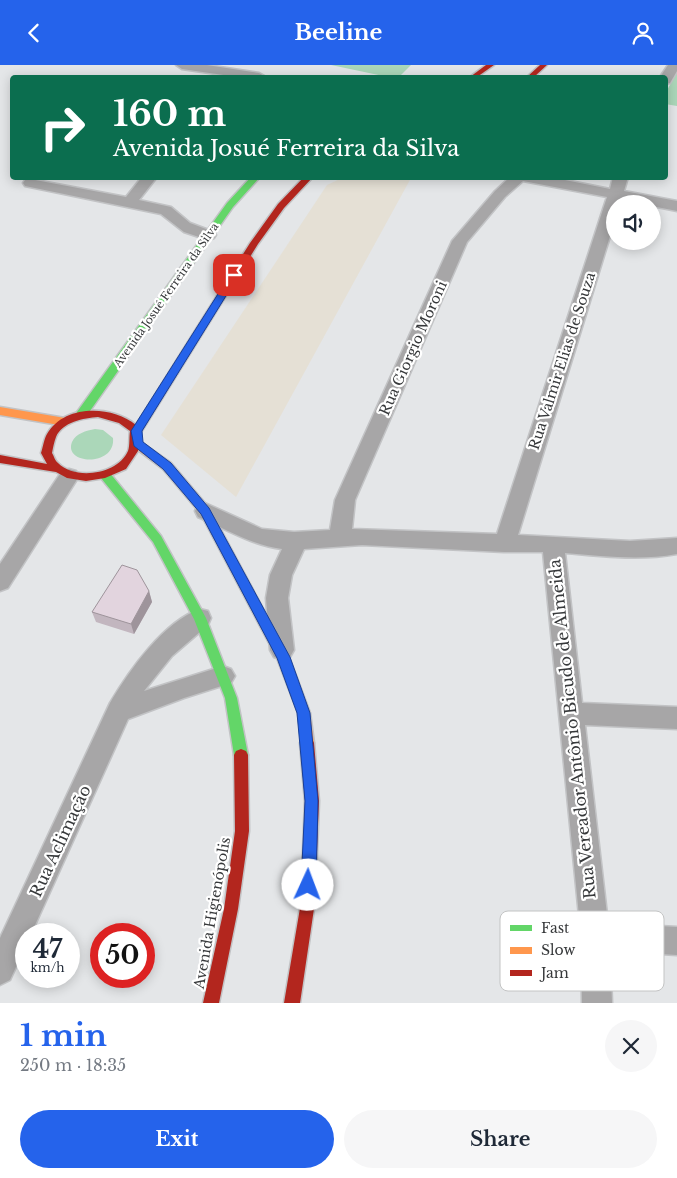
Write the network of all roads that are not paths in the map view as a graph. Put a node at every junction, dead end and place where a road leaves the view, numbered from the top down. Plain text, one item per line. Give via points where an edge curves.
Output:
1 (182, 65) edge
2 (491, 65) edge
3 (544, 65) edge
4 (229, 75) edge
5 (476, 75) edge
6 (532, 75) edge
7 (148, 180) edge
8 (253, 180) edge
9 (306, 180) edge
10 (516, 180) edge
11 (555, 180) edge
12 (30, 183) dead end
13 (618, 186) edge
14 (129, 203) junction
15 (677, 206) edge
16 (212, 236) junction
17 (0, 411) edge
18 (81, 415) junction
19 (65, 422) junction
20 (136, 431) junction
21 (138, 443) junction
22 (0, 459) edge
23 (62, 472) junction
24 (104, 475) junction
25 (205, 511) junction
26 (340, 536) junction
27 (296, 542) junction
28 (504, 543) junction
29 (553, 544) junction
30 (677, 546) edge
31 (0, 582) edge
32 (200, 618) junction
33 (283, 657) junction
34 (223, 676) junction
35 (119, 711) junction
36 (571, 714) junction
37 (677, 718) edge
38 (591, 911) edge
39 (664, 940) edge
40 (677, 941) edge
41 (0, 970) edge
42 (211, 1003) edge
43 (292, 1003) edge

1 - 4 street
2 - 5 main road
3 - 6 main road
7 - 14 street
8 - 16 main road, Avenida Josué Ferreira da Silva via 230,205
9 - 20 main road via 249,242
10 - 26 street, Rua Giorgio Moroni via 460,241 346,499
11 - 13 street
12 - 14 street
13 - 15 street
13 - 28 street, Rua Valmir Elias de Souza
14 - 16 street via 166,210 190,230
16 - 18 main road, Avenida Josué Ferreira da Silva
17 - 19 main road
18 - 19 main road
18 - 20 main road via 115,415 128,421
19 - 23 main road via 53,433 47,445 48,458
20 - 21 main road
21 - 24 main road via 133,456 121,468
21 - 25 main road via 167,466
22 - 23 main road
23 - 24 main road via 86,478
23 - 31 street
24 - 32 main road, Avenida Higienópolis via 157,539
25 - 27 street via 253,535
25 - 33 main road
26 - 27 street
26 - 28 street
27 - 33 street via 281,575 277,598
28 - 29 street
29 - 30 street via 626,549
29 - 36 street, Rua Vereador Antônio Bicudo de Almeida
32 - 34 main road, Avenida Higienópolis
32 - 35 street, Rua Aclimação via 153,658
33 - 43 main road via 304,713 312,801 308,901
34 - 35 street via 184,686
34 - 42 main road, Avenida Higienópolis via 231,697 242,760 242,831 231,909
35 - 41 street, Rua Aclimação
36 - 37 street
36 - 38 street, Rua Vereador Antônio Bicudo de Almeida
39 - 40 street

